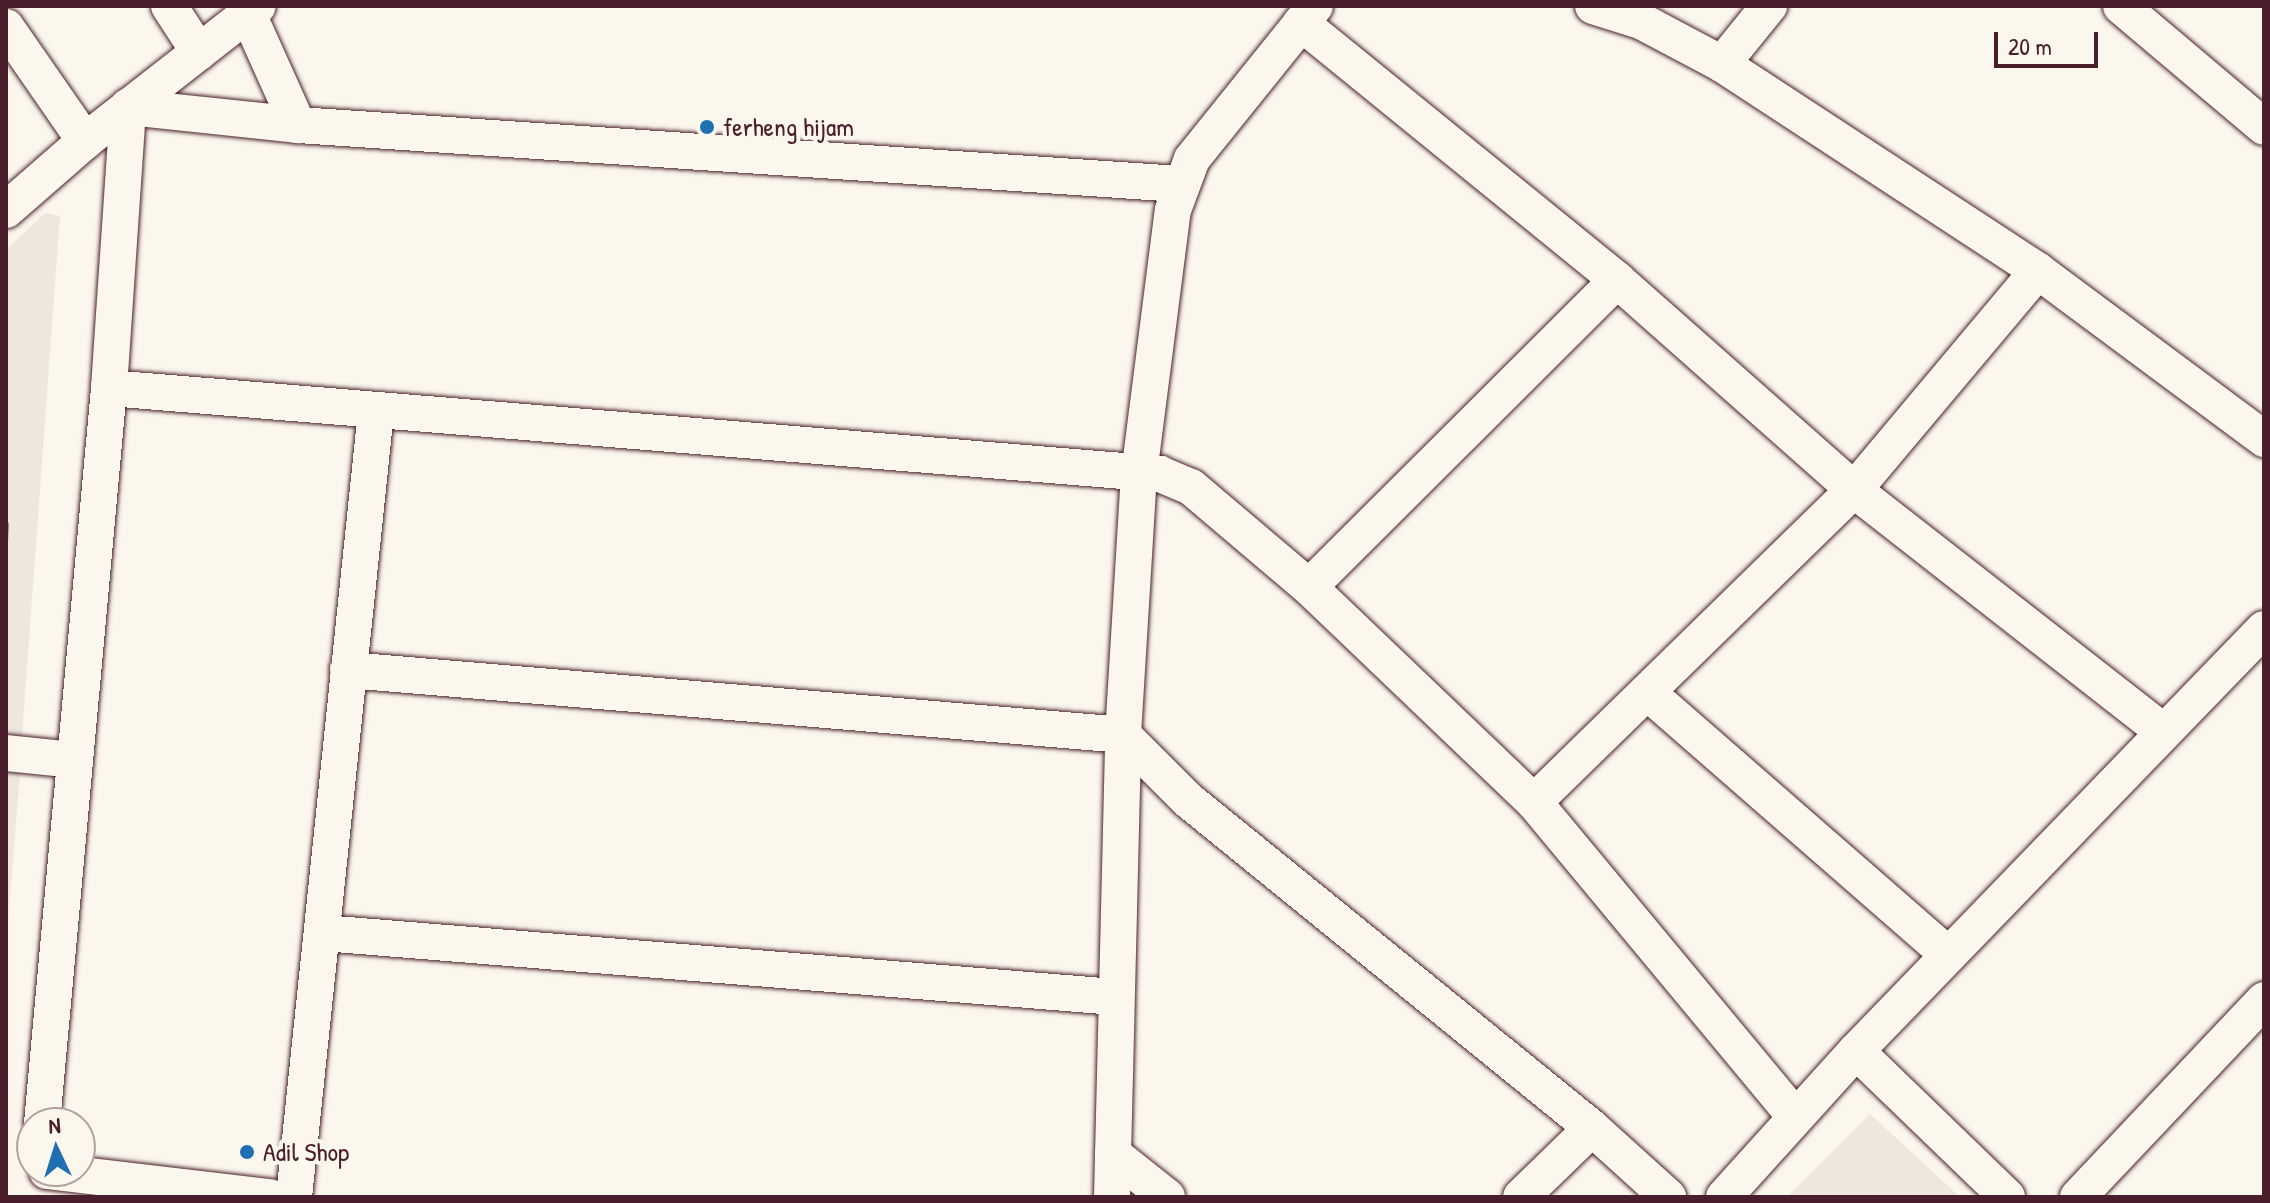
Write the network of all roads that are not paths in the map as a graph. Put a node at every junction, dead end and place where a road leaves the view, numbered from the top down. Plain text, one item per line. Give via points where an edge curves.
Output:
1 (169, 6) edge
2 (1593, 6) edge
3 (1769, 6) edge
4 (2121, 6) edge
5 (253, 10) edge
6 (1308, 15) edge
7 (6, 27) edge
8 (199, 52) junction
9 (1722, 64) junction
10 (128, 107) junction
11 (298, 125) junction
12 (2264, 127) edge
13 (85, 141) junction
14 (1179, 184) junction
15 (6, 210) edge
16 (2038, 271) junction
17 (1617, 280) junction
18 (109, 388) junction
19 (376, 411) junction
20 (2264, 439) edge
21 (1139, 474) junction
22 (1854, 490) junction
23 (1309, 587) junction
24 (2264, 629) edge
25 (348, 670) junction
26 (1647, 692) junction
27 (2164, 732) junction
28 (1123, 735) junction
29 (6, 753) edge
30 (75, 760) junction
31 (1534, 802) junction
32 (323, 933) junction
33 (1948, 955) junction
34 (1115, 997) junction
35 (2264, 1000) edge
36 (1856, 1051) junction
37 (43, 1107) edge
38 (1795, 1116) junction
39 (1592, 1128) junction
40 (1113, 1154) junction
41 (96, 1177) edge
42 (270, 1197) edge
43 (294, 1197) edge
44 (1112, 1197) edge
45 (1167, 1197) edge
46 (1521, 1197) edge
47 (1668, 1197) edge
48 (1724, 1197) edge
49 (2007, 1197) edge
50 (2078, 1197) edge

1 - 8 street
2 - 9 street via 1641,21
3 - 9 street
4 - 12 street
5 - 8 street
5 - 11 street
6 - 14 street via 1192,159
6 - 17 street
7 - 13 street
8 - 10 street
9 - 16 street
10 - 11 street
10 - 13 street
10 - 18 street
11 - 14 street
13 - 15 street
14 - 21 street
16 - 20 street
16 - 22 street
17 - 22 street
17 - 23 street
18 - 19 street
18 - 30 street
19 - 21 street
19 - 25 street
21 - 23 street via 1160,474 1191,487
21 - 28 street
22 - 26 street
22 - 27 street
23 - 31 street
24 - 27 street
25 - 28 street
25 - 32 street
26 - 31 street
26 - 33 street
27 - 33 street
28 - 34 street
28 - 39 street via 1188,800
29 - 30 street
30 - 37 street
31 - 38 street
32 - 34 street
32 - 43 street
33 - 36 street
34 - 40 street
35 - 50 street
36 - 38 street
36 - 49 street
38 - 48 street
39 - 46 street
39 - 47 street
40 - 44 street
40 - 45 street
41 - 42 street

